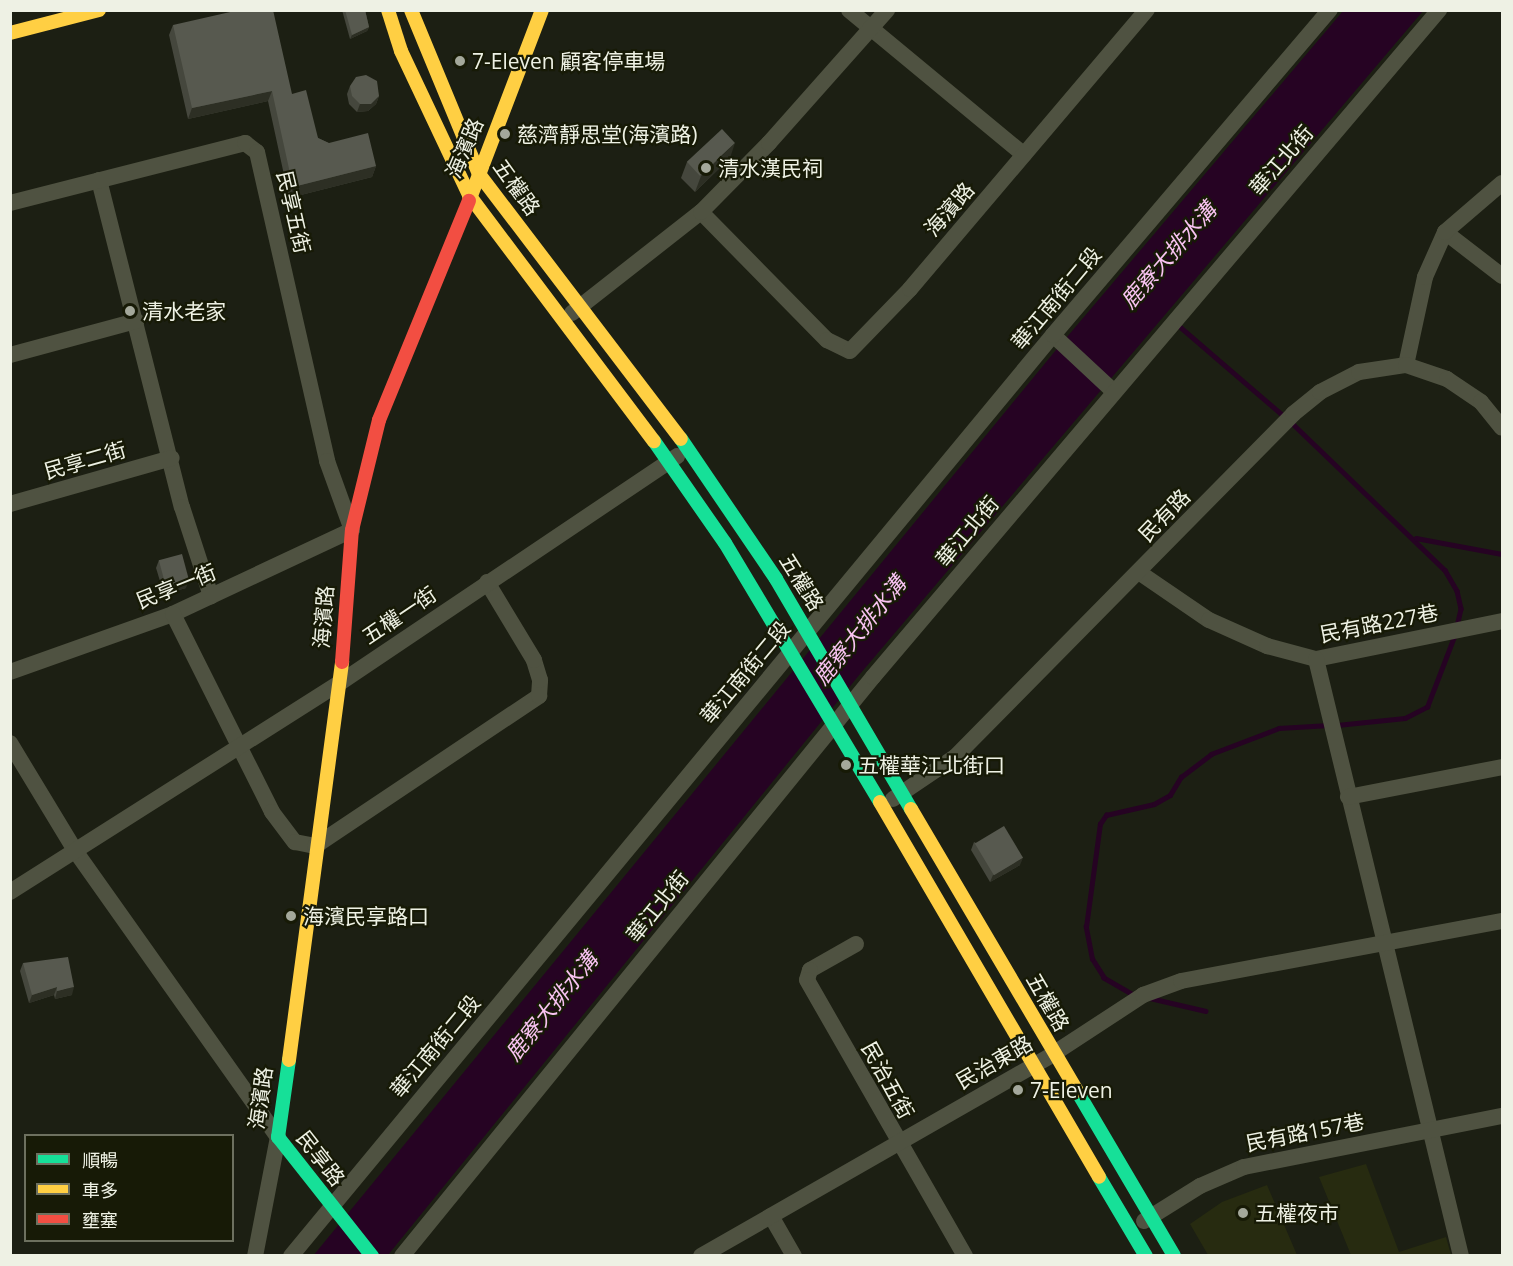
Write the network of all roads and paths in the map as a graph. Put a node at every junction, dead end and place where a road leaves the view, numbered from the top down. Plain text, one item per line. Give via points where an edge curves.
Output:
1 (99, 10) edge
2 (388, 10) edge
3 (411, 10) edge
4 (542, 10) edge
5 (849, 10) edge
6 (887, 10) edge
7 (1147, 10) edge
8 (1330, 10) edge
9 (1439, 10) edge
10 (75, 14) edge
11 (870, 30) junction
12 (10, 33) edge
13 (1024, 155) junction
14 (479, 174) junction
15 (99, 180) junction
16 (1503, 183) edge
17 (469, 195) junction
18 (10, 203) edge
19 (701, 212) junction
20 (1445, 232) junction
21 (1503, 276) edge
22 (581, 306) junction
23 (561, 320) junction
24 (136, 321) junction
25 (1056, 338) junction
26 (10, 355) edge
27 (1406, 365) junction
28 (1111, 389) junction
29 (1503, 428) edge
30 (688, 448) junction
31 (172, 458) junction
32 (669, 461) junction
33 (10, 504) edge
34 (352, 530) junction
35 (1140, 573) junction
36 (487, 582) junction
37 (211, 596) junction
38 (173, 614) junction
39 (1503, 621) edge
40 (812, 637) junction
41 (795, 656) junction
42 (1316, 659) junction
43 (10, 672) edge
44 (341, 682) junction
45 (849, 702) junction
46 (832, 719) junction
47 (10, 743) edge
48 (236, 746) junction
49 (1503, 767) edge
50 (901, 792) junction
51 (1348, 797) junction
52 (883, 807) junction
53 (315, 846) junction
54 (76, 852) junction
55 (10, 892) edge
56 (1503, 921) edge
57 (856, 944) dead end
58 (1383, 945) junction
59 (1053, 1054) junction
60 (1034, 1065) junction
61 (1503, 1116) edge
62 (1430, 1131) junction
63 (278, 1137) junction
64 (898, 1143) junction
65 (331, 1205) junction
66 (771, 1216) junction
67 (1151, 1216) junction
68 (1130, 1230) junction
69 (255, 1256) edge
70 (291, 1256) edge
71 (372, 1256) edge
72 (402, 1256) edge
73 (701, 1256) edge
74 (794, 1256) edge
75 (965, 1256) edge
76 (1146, 1256) edge
77 (1173, 1256) edge
78 (1461, 1256) edge

1 - 10 street
2 - 17 street, 五權路 via 401,51
3 - 14 street, 五權路
4 - 14 street, 海濱路
5 - 11 street
6 - 11 street
7 - 13 street, 海濱路
8 - 25 street, 華江南街二段
9 - 28 street, 華江北街
10 - 12 street
11 - 13 street
11 - 19 street
13 - 19 street, 海濱路 via 910,289 850,351 827,340
14 - 17 street, 海濱路
14 - 22 street, 五權路
15 - 18 street, 民享五街
15 - 24 street
15 - 34 street, 民享五街 via 245,143 257,152 327,461
16 - 20 street
17 - 23 street, 五權路
17 - 34 street, 海濱路 via 438,282 379,420
19 - 22 street
20 - 21 street
20 - 27 street via 1425,277
22 - 23 street
22 - 30 street, 五權路
23 - 32 street, 五權路
24 - 26 street
24 - 31 street
25 - 28 street
25 - 40 street, 華江南街二段
27 - 29 street, 民有路 via 1447,379 1481,402
27 - 35 street, 民有路 via 1359,372 1320,392 1293,414
28 - 45 street, 華江北街
30 - 32 street, 五權一街
30 - 40 street, 五權路
31 - 33 street, 民享二街
31 - 37 street via 182,507
32 - 36 street, 五權一街
32 - 41 street, 五權路
34 - 37 street, 民享一街
34 - 44 street, 海濱路
35 - 42 street, 民有路227巷 via 1209,620 1267,646
35 - 50 street, 民有路 via 955,757
36 - 44 street, 五權一街
36 - 53 street via 534,660 540,680 539,696
37 - 38 street, 民享一街
38 - 43 street, 民享一街
38 - 48 street
39 - 42 street, 民有路227巷
40 - 41 street, 華江南街二段
40 - 45 street, 五權路
41 - 46 street, 五權路
41 - 65 street, 華江南街二段
42 - 51 street
44 - 48 street, 五權一街
44 - 53 street, 海濱路
45 - 46 street, 華江北街
45 - 50 street, 五權路
46 - 52 street, 五權路
46 - 72 street, 華江北街
47 - 54 street
48 - 53 street via 286,832 295,842
48 - 54 street, 五權一街
49 - 51 street
50 - 52 street, 民有路
50 - 59 street, 五權路
51 - 58 street
52 - 60 street, 五權路
53 - 63 street, 海濱路
54 - 55 street, 五權一街
54 - 63 street
56 - 58 street, 民治東路
57 - 64 street, 民治五街 via 810,970 807,980
58 - 59 street, 民治東路 via 1181,981 1143,995
58 - 62 street
59 - 60 street, 民治東路
59 - 67 street, 五權路
60 - 64 street, 民治東路
60 - 68 street, 五權路
61 - 62 street, 民有路157巷
62 - 67 street, 民有路157巷 via 1244,1167 1200,1186
62 - 78 street
63 - 65 street, 民享路
63 - 69 street, 海濱路
64 - 66 street, 民治東路
64 - 75 street, 民治五街
65 - 70 street, 華江南街二段
65 - 71 street, 民享路
66 - 73 street, 民治東路
66 - 74 street
67 - 68 street, 民有路157巷
67 - 77 street, 五權路
68 - 76 street, 五權路

